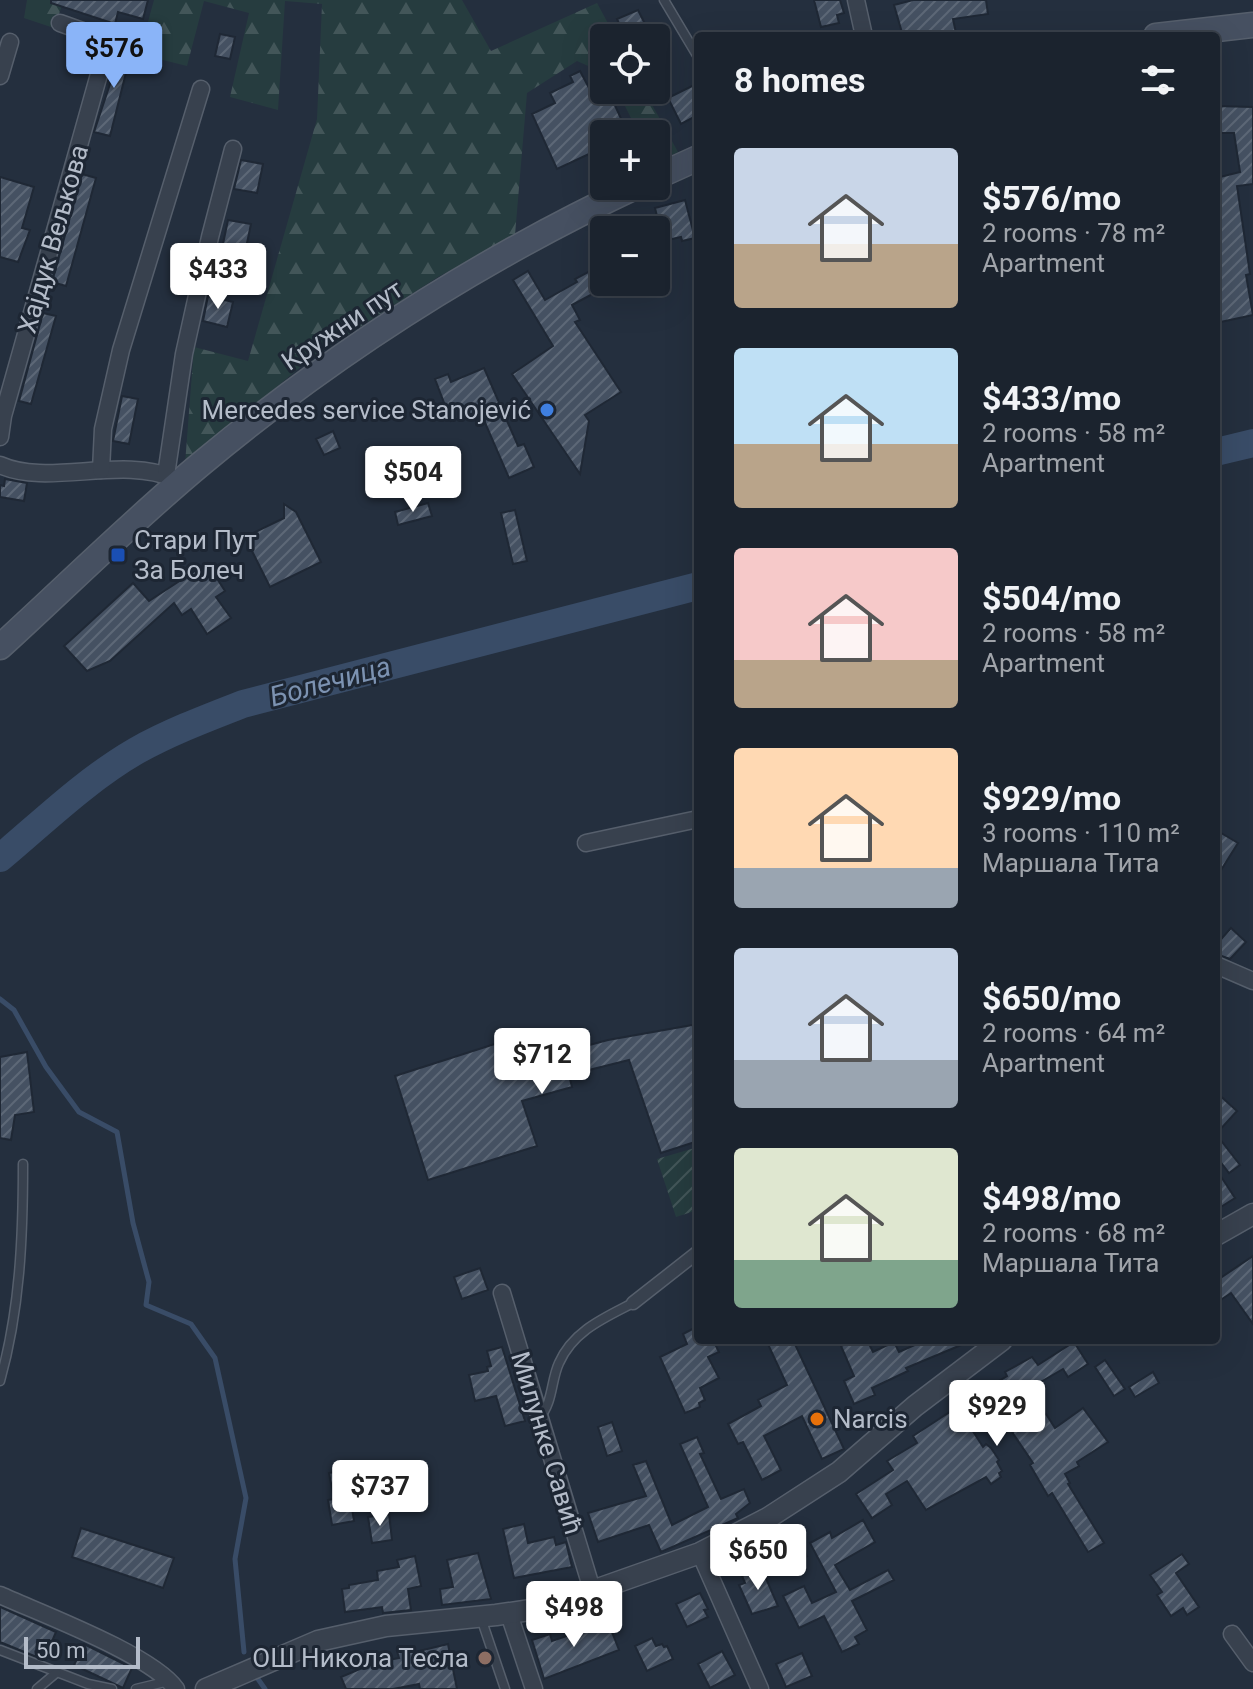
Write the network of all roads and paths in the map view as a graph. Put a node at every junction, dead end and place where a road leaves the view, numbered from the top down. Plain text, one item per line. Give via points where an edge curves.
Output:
1 (664, 0) edge
2 (856, 0) edge
3 (60, 23) dead end
4 (1253, 25) edge
5 (863, 32) edge
6 (1191, 32) edge
7 (10, 42) dead end
8 (694, 50) edge
9 (0, 76) edge
10 (201, 89) dead end
11 (233, 149) dead end
12 (694, 160) edge
13 (670, 171) edge
14 (608, 200) edge
15 (0, 437) edge
16 (0, 465) edge
17 (101, 470) junction
18 (173, 479) junction
19 (0, 647) edge
20 (694, 820) edge
21 (586, 843) dead end
22 (1220, 967) edge
23 (1253, 981) edge
24 (23, 1164) dead end
25 (1253, 1214) edge
26 (1220, 1233) edge
27 (694, 1255) edge
28 (502, 1293) dead end
29 (633, 1303) joint
30 (997, 1344) edge
31 (0, 1381) edge
32 (539, 1417) junction
33 (700, 1553) junction
34 (593, 1593) junction
35 (0, 1595) edge
36 (509, 1614) junction
37 (481, 1617) junction
38 (1232, 1634) dead end
39 (0, 1650) edge
40 (1253, 1663) edge
41 (56, 1673) junction
42 (173, 1685) edge
43 (37, 1689) edge
44 (112, 1689) edge
45 (136, 1689) edge
46 (206, 1689) edge
47 (505, 1689) edge
48 (534, 1689) edge
49 (760, 1689) edge

1 - 8 lane
2 - 5 street
3 - 15 street, Хајдук Вељкова via 102,38 106,45
4 - 6 main road
7 - 9 street
10 - 17 street via 121,350 103,429
11 - 18 street via 184,354
12 - 13 main road
14 - 18 main road, Кружни пут via 430,299
16 - 17 street via 30,472
17 - 18 street via 151,472
18 - 19 main road, Кружни пут
20 - 21 street
22 - 23 street
24 - 31 lane via 22,1246 10,1347
25 - 26 street
27 - 29 street
28 - 32 street, Милунке Савић
29 - 32 lane via 592,1324 569,1347
30 - 33 street via 839,1472
32 - 34 street, Милунке Савић
33 - 34 street
33 - 49 street
34 - 36 street
35 - 42 street via 106,1643 152,1667
36 - 37 street
36 - 48 street
37 - 46 street via 395,1625 318,1641
37 - 47 lane
38 - 40 street
39 - 41 lane
41 - 43 lane
41 - 44 lane
42 - 45 lane

